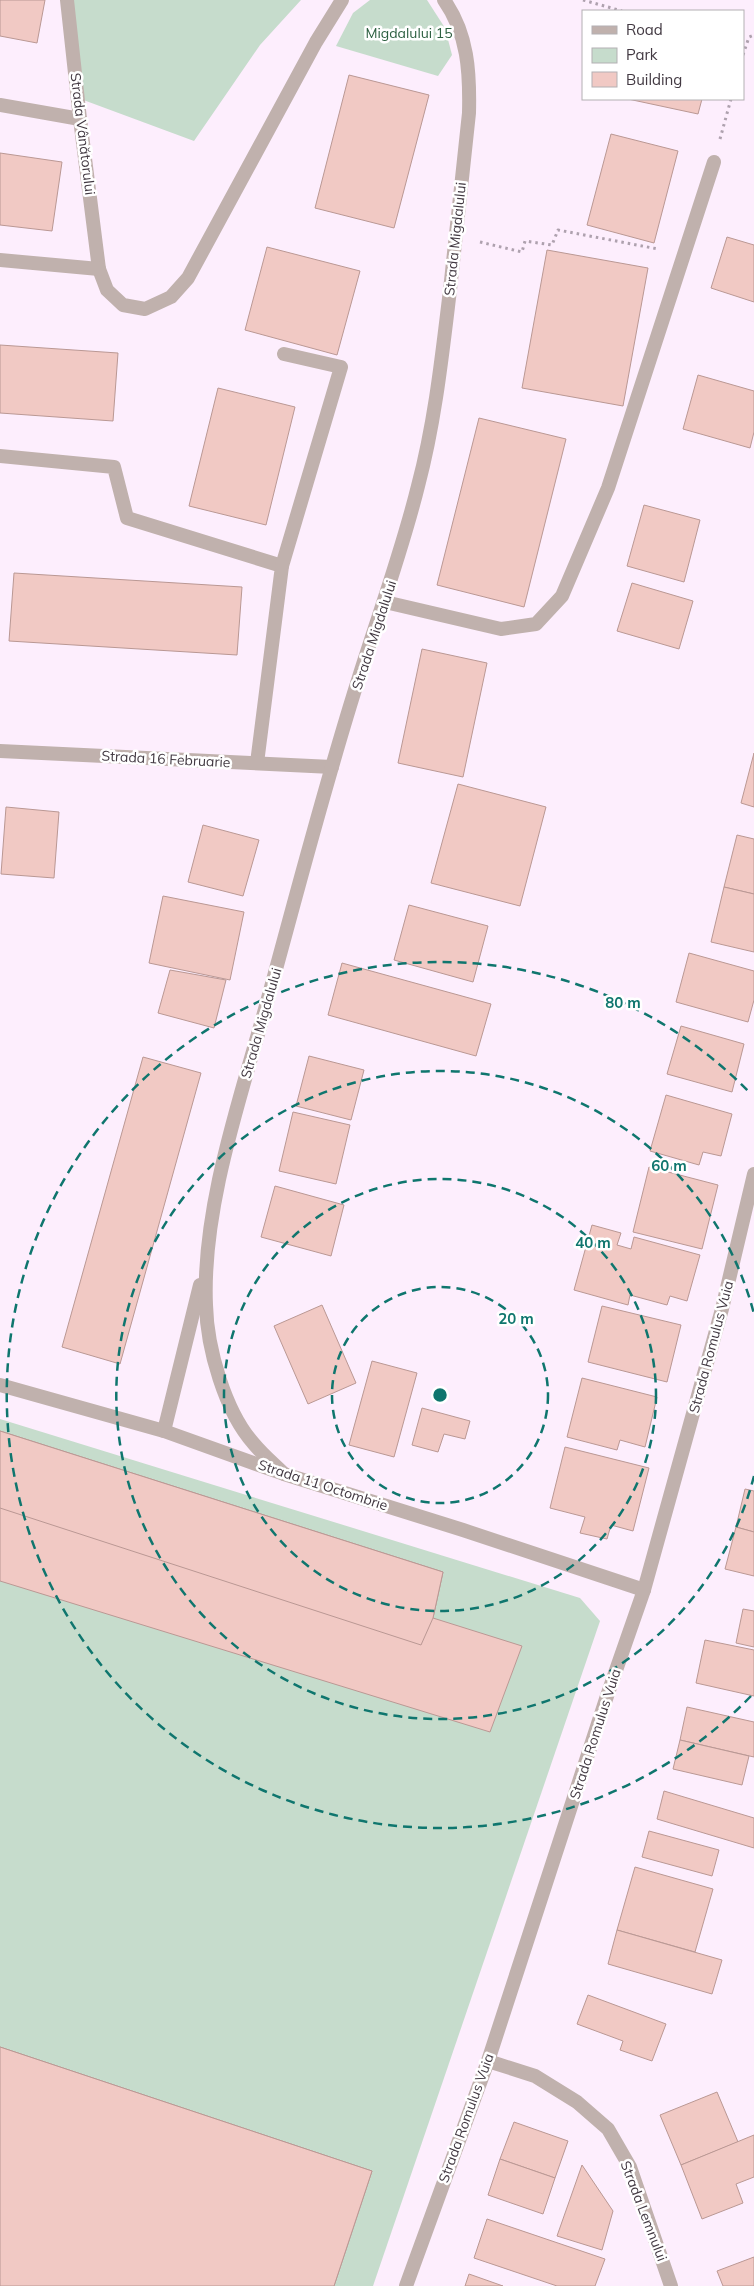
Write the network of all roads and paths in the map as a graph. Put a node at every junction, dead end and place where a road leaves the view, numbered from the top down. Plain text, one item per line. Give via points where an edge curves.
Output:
1 (67, 0) edge
2 (342, 0) edge
3 (444, 0) edge
4 (583, 0) edge
5 (618, 10) edge
6 (754, 35) edge
7 (744, 36) edge
8 (748, 37) junction
9 (744, 51) edge
10 (731, 100) edge
11 (0, 105) edge
12 (80, 119) junction
13 (714, 162) joint
14 (456, 237) junction
15 (684, 255) junction
16 (0, 260) edge
17 (99, 269) junction
18 (284, 354) dead end
19 (0, 456) edge
20 (282, 566) junction
21 (385, 602) junction
22 (0, 751) edge
23 (257, 763) junction
24 (332, 766) junction
25 (754, 1174) edge
26 (206, 1262) junction
27 (0, 1385) edge
28 (164, 1431) junction
29 (284, 1474) junction
30 (644, 1590) junction
31 (488, 2061) junction
32 (406, 2286) edge
33 (671, 2286) edge

1 - 12 street, Strada Vânătorului
2 - 17 street via 188,278 171,297 145,309 123,305 107,290
3 - 14 street, Strada Migdalului via 454,14 466,50 470,79
4 - 5 path
6 - 8 path
7 - 8 path
8 - 9 path
10 - 13 path
11 - 12 street
12 - 17 street, Strada Vânătorului
13 - 15 street
14 - 15 path via 522,252 526,241 552,244 558,230
14 - 21 street, Strada Migdalului via 439,386 419,484
15 - 21 street via 608,488 562,596 536,624 501,629
16 - 17 street
18 - 20 street via 340,367
19 - 20 street via 114,467 127,518
20 - 23 street
21 - 24 street, Strada Migdalului
22 - 23 street, Strada 16 Februarie
23 - 24 street, Strada 16 Februarie
24 - 26 street, Strada Migdalului via 238,1103 214,1205
25 - 30 street, Strada Romulus Vuia via 722,1309
26 - 28 street, Strada Migdalului
26 - 29 street, Strada Migdalului via 206,1309 223,1387 252,1443
27 - 28 street, Strada 11 Octombrie
28 - 29 street, Strada 11 Octombrie
29 - 30 street, Strada 11 Octombrie
30 - 31 street, Strada Romulus Vuia
31 - 32 street, Strada Romulus Vuia
31 - 33 street, Strada Lemnului via 535,2076 577,2102 608,2129 630,2167

